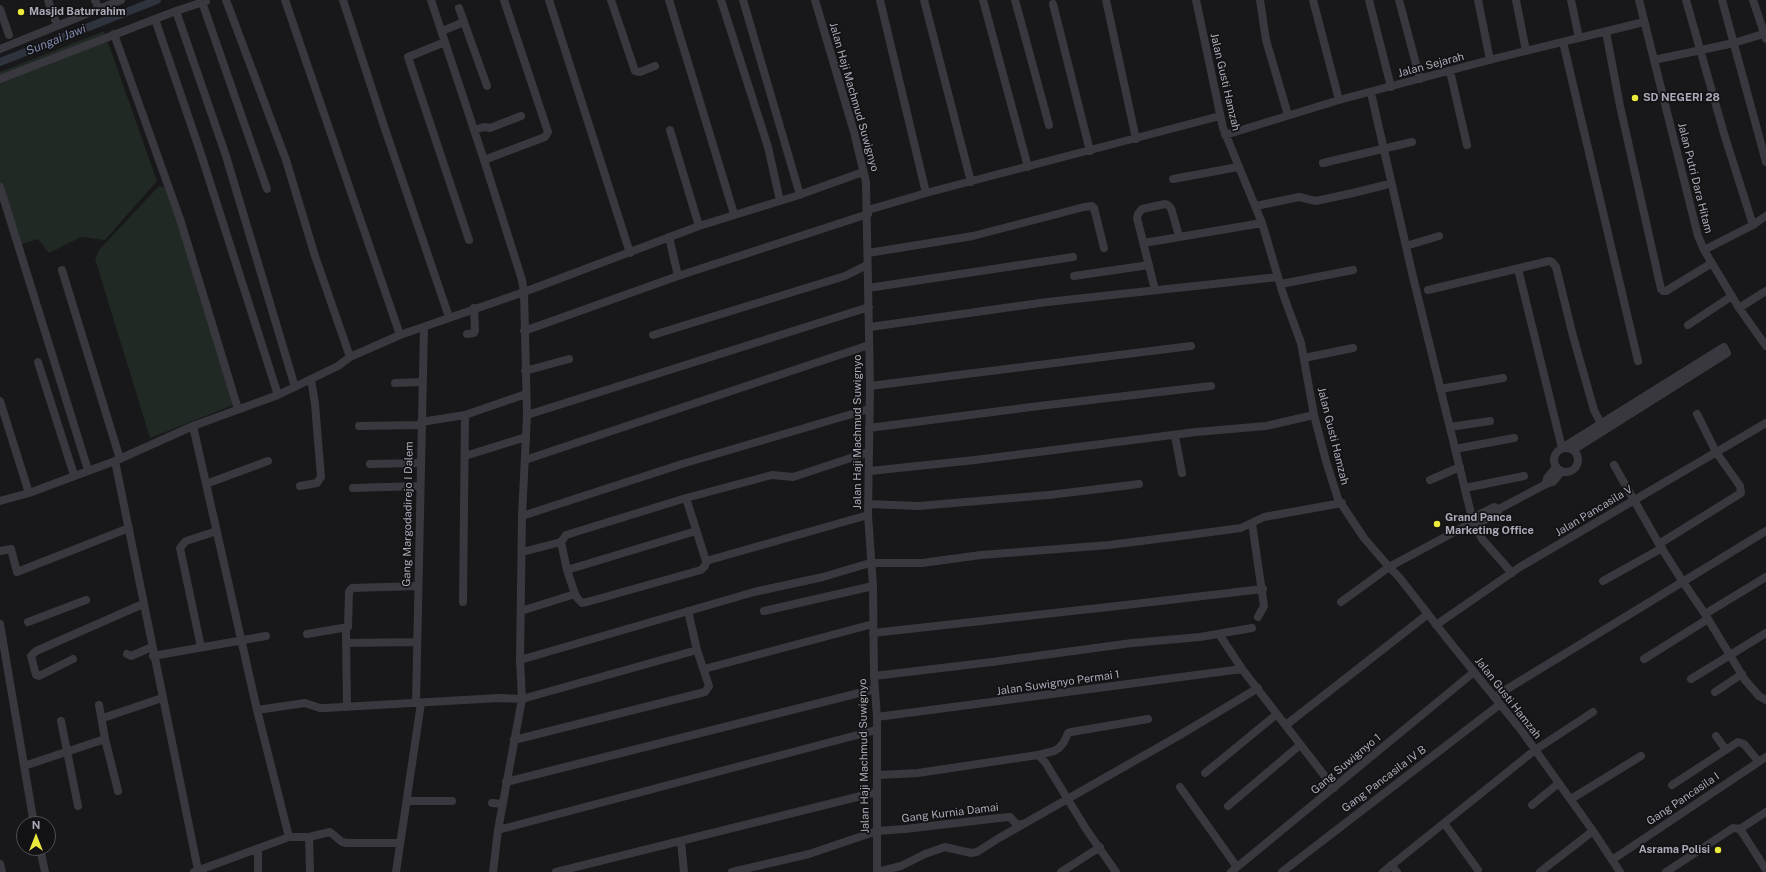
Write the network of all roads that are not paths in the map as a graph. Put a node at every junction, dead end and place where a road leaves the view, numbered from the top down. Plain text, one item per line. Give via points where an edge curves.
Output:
1 (48, 0) edge
2 (95, 0) edge
3 (122, 0) edge
4 (226, 0) edge
5 (285, 0) edge
6 (343, 0) edge
7 (431, 0) edge
8 (504, 0) edge
9 (549, 0) edge
10 (611, 0) edge
11 (669, 0) edge
12 (721, 0) edge
13 (743, 0) edge
14 (814, 0) edge
15 (880, 0) edge
16 (924, 0) edge
17 (983, 0) edge
18 (1015, 0) edge
19 (1106, 0) edge
20 (1196, 0) edge
21 (1260, 0) edge
22 (1313, 0) edge
23 (1369, 0) edge
24 (1399, 0) edge
25 (1478, 0) edge
26 (1516, 0) edge
27 (1571, 0) edge
28 (1639, 0) edge
29 (1686, 0) edge
30 (1722, 0) edge
31 (1753, 0) edge
32 (205, 1) edge
33 (1053, 4) dead end
34 (459, 8) dead end
35 (0, 9) edge
36 (99, 9) junction
37 (176, 11) junction
38 (155, 19) junction
39 (464, 22) junction
40 (1644, 22) junction
41 (58, 25) junction
42 (0, 31) edge
43 (442, 31) junction
44 (1606, 32) junction
45 (114, 34) junction
46 (9, 35) junction
47 (1765, 35) edge
48 (1579, 38) junction
49 (20, 41) junction
50 (445, 42) junction
51 (1563, 42) junction
52 (1734, 43) junction
53 (2, 46) edge
54 (1700, 50) junction
55 (1526, 51) junction
56 (1490, 60) junction
57 (1654, 60) junction
58 (655, 66) dead end
59 (1450, 71) junction
60 (0, 79) edge
61 (1420, 79) junction
62 (487, 86) dead end
63 (1391, 87) junction
64 (1371, 93) junction
65 (1339, 100) junction
66 (1288, 115) junction
67 (521, 116) dead end
68 (1220, 116) junction
69 (1049, 125) dead end
70 (474, 130) junction
71 (670, 130) dead end
72 (1225, 135) junction
73 (1136, 139) junction
74 (1412, 142) dead end
75 (1467, 145) dead end
76 (1384, 149) junction
77 (1090, 151) junction
78 (484, 160) junction
79 (1323, 162) dead end
80 (1766, 162) edge
81 (1028, 167) junction
82 (1238, 167) junction
83 (863, 172) junction
84 (1173, 179) dead end
85 (970, 182) junction
86 (1385, 185) dead end
87 (0, 187) edge
88 (267, 190) dead end
89 (926, 194) junction
90 (800, 195) junction
91 (780, 201) junction
92 (1256, 206) junction
93 (868, 212) junction
94 (734, 214) junction
95 (1766, 216) edge
96 (1262, 223) junction
97 (1753, 225) junction
98 (699, 226) junction
99 (1179, 236) junction
100 (1439, 236) dead end
101 (669, 237) junction
102 (469, 240) dead end
103 (1144, 243) junction
104 (1406, 246) junction
105 (1104, 248) dead end
106 (1704, 250) junction
107 (630, 253) junction
108 (868, 253) junction
109 (1073, 257) dead end
110 (1712, 263) junction
111 (867, 265) junction
112 (1149, 265) junction
113 (1518, 269) junction
114 (62, 270) dead end
115 (1353, 270) dead end
116 (678, 276) junction
117 (1074, 276) dead end
118 (1279, 280) junction
119 (868, 288) junction
120 (1154, 290) junction
121 (1428, 290) dead end
122 (1766, 291) edge
123 (524, 292) junction
124 (1732, 296) junction
125 (869, 307) junction
126 (474, 308) junction
127 (1739, 308) junction
128 (449, 317) junction
129 (1688, 325) dead end
130 (424, 327) junction
131 (870, 327) junction
132 (524, 331) junction
133 (467, 334) dead end
134 (400, 335) junction
135 (653, 335) dead end
136 (1765, 342) edge
137 (869, 345) junction
138 (1191, 346) dead end
139 (1353, 348) dead end
140 (350, 357) junction
141 (1304, 358) junction
142 (569, 359) dead end
143 (1638, 361) dead end
144 (38, 362) dead end
145 (525, 371) junction
146 (1503, 378) dead end
147 (311, 379) junction
148 (422, 382) junction
149 (395, 383) dead end
150 (870, 386) junction
151 (1211, 386) dead end
152 (295, 387) junction
153 (1440, 389) junction
154 (526, 394) junction
155 (278, 395) junction
156 (0, 401) edge
157 (1633, 408) junction
158 (238, 409) junction
159 (869, 409) junction
160 (1697, 414) dead end
161 (465, 415) junction
162 (527, 415) junction
163 (1314, 415) junction
164 (1490, 421) dead end
165 (1766, 423) edge
166 (421, 424) junction
167 (1601, 424) junction
168 (193, 426) junction
169 (359, 426) dead end
170 (1450, 427) junction
171 (869, 428) junction
172 (1175, 436) junction
173 (526, 437) junction
174 (1514, 438) dead end
175 (1562, 448) junction
176 (1455, 449) junction
177 (1573, 450) junction
178 (869, 452) junction
179 (1716, 452) junction
180 (465, 456) junction
181 (117, 460) junction
182 (525, 460) junction
183 (268, 461) dead end
184 (420, 463) junction
185 (370, 464) dead end
186 (1614, 465) dead end
187 (1460, 467) junction
188 (1559, 469) junction
189 (88, 470) junction
190 (870, 471) junction
191 (1182, 473) dead end
192 (74, 475) junction
193 (1524, 476) dead end
194 (1430, 480) dead end
195 (206, 484) junction
196 (1139, 484) dead end
197 (300, 486) dead end
198 (420, 486) junction
199 (353, 488) dead end
200 (1465, 488) junction
201 (29, 493) junction
202 (686, 498) junction
203 (1634, 500) junction
204 (0, 502) edge
205 (1342, 503) junction
206 (869, 504) junction
207 (868, 515) junction
208 (522, 516) junction
209 (1474, 522) junction
210 (1252, 524) junction
211 (129, 528) junction
212 (217, 531) junction
213 (696, 531) junction
214 (1766, 532) edge
215 (561, 542) junction
216 (1661, 546) junction
217 (0, 551) edge
218 (522, 552) junction
219 (706, 561) junction
220 (870, 563) junction
221 (1389, 567) junction
222 (567, 570) junction
223 (1512, 573) junction
224 (1766, 577) edge
225 (1603, 581) dead end
226 (1682, 582) junction
227 (418, 586) junction
228 (873, 586) junction
229 (1262, 589) junction
230 (575, 594) junction
231 (86, 600) dead end
232 (463, 602) dead end
233 (1340, 602) dead end
234 (143, 604) junction
235 (521, 611) junction
236 (688, 611) junction
237 (764, 611) dead end
238 (1428, 614) junction
239 (1707, 616) junction
240 (1258, 617) dead end
241 (28, 622) dead end
242 (0, 624) edge
243 (1436, 625) junction
244 (346, 628) junction
245 (873, 628) junction
246 (1252, 628) dead end
247 (1766, 633) edge
248 (307, 634) dead end
249 (1219, 634) junction
250 (266, 636) dead end
251 (242, 640) junction
252 (417, 642) junction
253 (346, 643) junction
254 (152, 647) junction
255 (201, 647) junction
256 (697, 650) junction
257 (127, 654) dead end
258 (1731, 654) junction
259 (153, 656) junction
260 (73, 659) dead end
261 (1644, 659) dead end
262 (520, 660) junction
263 (704, 669) junction
264 (1242, 669) junction
265 (1474, 672) junction
266 (1742, 674) junction
267 (874, 676) junction
268 (1691, 679) dead end
269 (1258, 688) junction
270 (875, 689) junction
271 (1715, 692) dead end
272 (1494, 697) junction
273 (162, 698) junction
274 (522, 699) junction
275 (1766, 700) edge
276 (418, 703) junction
277 (99, 704) dead end
278 (1499, 705) junction
279 (347, 707) junction
280 (257, 710) junction
281 (1593, 712) dead end
282 (1277, 714) junction
283 (106, 717) dead end
284 (877, 717) junction
285 (1148, 719) dead end
286 (61, 721) dead end
287 (1286, 725) junction
288 (876, 730) junction
289 (1716, 736) dead end
290 (105, 739) junction
291 (514, 740) junction
292 (1300, 745) junction
293 (1535, 750) junction
294 (1726, 750) junction
295 (67, 752) junction
296 (1038, 755) junction
297 (1641, 756) dead end
298 (1766, 757) edge
299 (1759, 762) junction
300 (24, 766) junction
301 (1205, 773) dead end
302 (878, 775) junction
303 (506, 782) junction
304 (1559, 783) junction
305 (1672, 785) dead end
306 (1180, 787) dead end
307 (1334, 788) junction
308 (118, 791) dead end
309 (878, 792) junction
310 (1067, 799) junction
311 (1571, 799) junction
312 (407, 801) junction
313 (452, 801) dead end
314 (492, 803) dead end
315 (502, 804) junction
316 (1532, 805) dead end
317 (78, 806) dead end
318 (1228, 806) dead end
319 (1766, 812) edge
320 (33, 816) edge
321 (1444, 823) junction
322 (1023, 824) junction
323 (1740, 829) junction
324 (498, 830) junction
325 (876, 831) junction
326 (1593, 831) junction
327 (289, 837) junction
328 (309, 838) junction
329 (681, 841) junction
330 (400, 843) junction
331 (1100, 847) junction
332 (258, 849) junction
333 (42, 856) edge
334 (1612, 860) junction
335 (0, 864) edge
336 (207, 869) edge
337 (1394, 869) edge
338 (1234, 870) edge
339 (1478, 870) dead end
340 (1763, 870) edge
341 (196, 871) edge
342 (2, 872) edge
343 (45, 872) edge
344 (258, 872) edge
345 (310, 872) edge
346 (396, 872) edge
347 (493, 872) edge
348 (556, 872) edge
349 (684, 872) edge
350 (732, 872) edge
351 (878, 872) edge
352 (1060, 872) edge
353 (1116, 872) edge
354 (1282, 872) edge
355 (1383, 872) edge
356 (1540, 872) edge
357 (1620, 872) edge
358 (1666, 872) edge

1 - 41 street
2 - 36 street
3 - 36 street
4 - 140 street via 286,160 314,256
5 - 134 street
6 - 128 street
7 - 43 street
8 - 78 street via 548,132 545,136
9 - 107 street
10 - 58 street via 635,71 640,72
11 - 94 street
12 - 91 street via 768,147
13 - 90 street
14 - 83 street, Jalan Haji Machmud Suwignyo via 854,132
15 - 89 street
16 - 85 street
17 - 81 street
18 - 69 street
19 - 73 street
20 - 68 street, Jalan Gusti Hamzah
21 - 66 street via 1266,40
22 - 65 street
23 - 63 street
24 - 61 street
25 - 56 street
26 - 55 street
27 - 48 street
28 - 40 street, Jalan Putri Dara Hitam
29 - 54 street
30 - 52 street
31 - 47 street
32 - 37 street
32 - 88 street
33 - 77 street
34 - 39 street
35 - 46 street
36 - 41 street
37 - 38 street
37 - 152 street via 226,156
38 - 45 street
38 - 155 street
39 - 43 street
39 - 62 street
40 - 44 street, Jalan Sejarah
40 - 57 street, Jalan Putri Dara Hitam
41 - 49 street
42 - 46 street
43 - 50 street
44 - 48 street, Jalan Sejarah
44 - 110 street via 1661,289 1666,291
45 - 60 street
45 - 158 street via 180,219
46 - 49 street
47 - 52 street
48 - 51 street, Jalan Sejarah
49 - 53 street
50 - 70 street
50 - 102 street via 408,57
51 - 55 street, Jalan Sejarah
51 - 143 street
52 - 54 street
52 - 80 street
54 - 57 street
54 - 97 street
55 - 56 street, Jalan Sejarah
56 - 59 street, Jalan Sejarah
57 - 106 street, Jalan Putri Dara Hitam via 1690,211
59 - 61 street, Jalan Sejarah
59 - 75 street
61 - 63 street, Jalan Sejarah
63 - 64 street, Jalan Sejarah
64 - 65 street, Jalan Sejarah
64 - 76 street
65 - 66 street, Jalan Sejarah
66 - 72 street, Jalan Sejarah
67 - 70 street via 490,128
68 - 72 street, Jalan Gusti Hamzah
68 - 73 street
70 - 78 street
71 - 98 street
72 - 82 street, Jalan Gusti Hamzah
73 - 77 street
74 - 76 street
76 - 79 street
76 - 104 street
77 - 81 street
78 - 123 street
81 - 85 street
82 - 84 street
82 - 92 street, Jalan Gusti Hamzah
83 - 90 street
83 - 93 street, Jalan Haji Machmud Suwignyo
85 - 89 street
86 - 92 street via 1316,201 1299,197
87 - 189 street
89 - 93 street
90 - 91 street
91 - 94 street
92 - 96 street, Jalan Gusti Hamzah
93 - 108 street, Jalan Haji Machmud Suwignyo
93 - 116 street
94 - 98 street
95 - 97 street
96 - 99 street
96 - 118 street, Jalan Gusti Hamzah
97 - 106 street
98 - 101 street
99 - 103 street
99 - 103 street via 1171,208 1165,204 1142,209 1138,214
100 - 104 street
101 - 107 street
101 - 116 street
103 - 112 street
104 - 153 street
105 - 108 street via 1092,206 973,236
106 - 110 street, Jalan Putri Dara Hitam
107 - 123 street
108 - 111 street, Jalan Haji Machmud Suwignyo
109 - 119 street
110 - 124 street, Jalan Putri Dara Hitam
111 - 119 street, Jalan Haji Machmud Suwignyo
111 - 135 street via 846,276
112 - 117 street
112 - 120 street
113 - 121 street
113 - 167 street via 1549,261 1556,267 1594,410
113 - 175 street
114 - 181 street
115 - 118 street
116 - 132 street
118 - 120 street
118 - 141 street, Jalan Gusti Hamzah
119 - 125 street, Jalan Haji Machmud Suwignyo
120 - 131 street
122 - 127 street
123 - 126 street
123 - 132 street
124 - 127 street, Jalan Putri Dara Hitam
124 - 129 street
125 - 131 street, Jalan Haji Machmud Suwignyo
125 - 162 street
126 - 128 street
126 - 133 street via 475,331
127 - 136 street, Jalan Putri Dara Hitam
128 - 130 street
130 - 134 street
130 - 148 street, Gang Margodadirejo I Dalem
131 - 137 street, Jalan Haji Machmud Suwignyo
132 - 145 street
134 - 140 street
137 - 150 street, Jalan Haji Machmud Suwignyo
137 - 182 street
138 - 150 street
139 - 141 street
140 - 147 street
141 - 163 street, Jalan Gusti Hamzah
142 - 145 street
144 - 192 street
145 - 154 street
146 - 153 street
147 - 152 street
147 - 197 street via 321,477 317,483
148 - 149 street
148 - 166 street, Gang Margodadirejo I Dalem
150 - 159 street, Jalan Haji Machmud Suwignyo
151 - 171 street
152 - 155 street
153 - 170 street
154 - 161 street
154 - 162 street
155 - 158 street
156 - 201 street
157 - 157 street via 1724,347 1727,353
157 - 167 street
157 - 177 street
158 - 168 street
159 - 171 street, Jalan Haji Machmud Suwignyo
159 - 208 street via 682,464
160 - 179 street
161 - 166 street
161 - 180 street
162 - 173 street
163 - 172 street via 1266,426
163 - 205 street, Jalan Gusti Hamzah via 1326,462 1338,499
164 - 170 street
165 - 179 street, Jalan Pancasila V
166 - 169 street
166 - 184 street, Gang Margodadirejo I Dalem
167 - 175 street
168 - 181 street
168 - 195 street
170 - 176 street
171 - 178 street, Jalan Haji Machmud Suwignyo
172 - 190 street
172 - 191 street
173 - 180 street
173 - 182 street
174 - 176 street
175 - 177 street
175 - 188 street via 1554,458
176 - 187 street
177 - 188 street via 1578,459 1577,466 1572,471
178 - 190 street, Jalan Haji Machmud Suwignyo
178 - 202 street via 793,477 772,475
179 - 203 street, Jalan Pancasila V
179 - 216 street via 1740,486 1741,493
180 - 232 street
181 - 189 street
181 - 211 street
182 - 208 street
183 - 195 street
184 - 185 street
184 - 198 street, Gang Margodadirejo I Dalem
186 - 203 street
187 - 194 street
187 - 200 street
188 - 209 street via 1553,482 1499,509 1497,514
189 - 192 street
190 - 206 street, Jalan Haji Machmud Suwignyo
192 - 201 street
193 - 200 street
195 - 212 street
196 - 206 street via 1049,495 918,506
198 - 199 street
198 - 227 street, Gang Margodadirejo I Dalem
200 - 209 street
201 - 204 street
202 - 213 street
202 - 215 street via 566,535
203 - 216 street
203 - 223 street, Jalan Pancasila V
205 - 210 street via 1264,517
205 - 221 street, Jalan Gusti Hamzah via 1364,538
206 - 207 street, Jalan Haji Machmud Suwignyo
207 - 219 street
207 - 220 street, Jalan Haji Machmud Suwignyo
208 - 218 street
209 - 221 street
209 - 223 street via 1482,539
210 - 220 street via 1241,528 1109,545 981,555 922,563
210 - 229 street
211 - 217 street via 17,572 11,549
211 - 234 street
212 - 251 street
212 - 255 street via 186,542 180,548
213 - 219 street
213 - 222 street
214 - 226 street
215 - 218 street
215 - 222 street
216 - 225 street
216 - 226 street
218 - 235 street
219 - 230 street via 701,570 587,602 582,603
220 - 228 street, Jalan Haji Machmud Suwignyo
220 - 236 street
221 - 233 street
221 - 238 street, Jalan Gusti Hamzah
222 - 230 street
223 - 243 street, Jalan Pancasila V
224 - 239 street
226 - 239 street
226 - 272 street
227 - 244 street via 352,588 349,592 349,625
227 - 252 street, Gang Margodadirejo I Dalem
228 - 237 street
228 - 245 street, Jalan Haji Machmud Suwignyo
229 - 240 street via 1264,606
229 - 245 street via 1117,606
230 - 235 street
231 - 241 street
234 - 254 street
234 - 260 street via 36,651 31,656 36,675 39,676
235 - 262 street
236 - 256 street
236 - 262 street
238 - 243 street, Jalan Gusti Hamzah
238 - 287 street
239 - 258 street
239 - 261 street
242 - 300 street
243 - 265 street, Jalan Gusti Hamzah
244 - 248 street
244 - 253 street
245 - 263 street
245 - 267 street, Jalan Haji Machmud Suwignyo
246 - 249 street
247 - 258 street
249 - 264 street
249 - 267 street
250 - 251 street
251 - 255 street
251 - 280 street
252 - 253 street
252 - 276 street, Gang Margodadirejo I Dalem
253 - 279 street
254 - 257 street via 131,656
254 - 259 street
255 - 259 street
256 - 263 street
256 - 274 street
258 - 266 street
258 - 268 street
259 - 273 street
262 - 274 street
263 - 291 street via 709,686 705,692
264 - 269 street
264 - 284 street, Jalan Suwignyo Permai 1
265 - 272 street, Jalan Gusti Hamzah
265 - 307 street, Gang Suwignyo 1
266 - 271 street
266 - 275 street via 1759,696
267 - 270 street, Jalan Haji Machmud Suwignyo
269 - 282 street
269 - 310 street via 1180,736
270 - 284 street, Jalan Haji Machmud Suwignyo
270 - 303 street
272 - 278 street, Jalan Gusti Hamzah
273 - 283 street
273 - 341 street
274 - 276 street
274 - 291 street
276 - 279 street
276 - 312 street, Gang Margodadirejo I Dalem
277 - 290 street
278 - 293 street, Jalan Gusti Hamzah
278 - 354 street, Gang Pancasila IV B
279 - 280 street via 320,708 305,703
280 - 327 street
281 - 293 street
282 - 287 street
282 - 301 street
284 - 288 street, Jalan Haji Machmud Suwignyo
285 - 296 street via 1071,732 1059,748
286 - 295 street
287 - 292 street
288 - 302 street, Jalan Haji Machmud Suwignyo
288 - 324 street
289 - 294 street
290 - 295 street
290 - 308 street
291 - 303 street
292 - 307 street
292 - 318 street
293 - 304 street, Jalan Gusti Hamzah
293 - 321 street
294 - 299 street via 1736,743 1742,743
294 - 305 street
295 - 300 street
295 - 317 street
296 - 302 street via 918,773
296 - 310 street via 1046,762
297 - 311 street
298 - 299 street, Gang Pancasila I
299 - 334 street, Gang Pancasila I
300 - 320 street
302 - 309 street, Jalan Haji Machmud Suwignyo
303 - 315 street
304 - 311 street, Jalan Gusti Hamzah
304 - 316 street
306 - 338 street
307 - 338 street, Gang Suwignyo 1
309 - 325 street, Jalan Haji Machmud Suwignyo
309 - 329 street
310 - 322 street
310 - 331 street
311 - 326 street, Jalan Gusti Hamzah
312 - 313 street
312 - 330 street, Gang Margodadirejo I Dalem
314 - 315 street
315 - 324 street
319 - 323 street
321 - 337 street
321 - 339 street
322 - 325 street, Gang Kurnia Damai via 1016,825 1010,817 905,830
322 - 351 street via 977,852 945,847 901,866
323 - 340 street
323 - 358 street via 1733,828
324 - 347 street
325 - 350 street via 810,854
325 - 351 street, Jalan Haji Machmud Suwignyo
326 - 334 street, Jalan Gusti Hamzah
326 - 356 street
327 - 328 street
327 - 332 street
328 - 330 street via 330,832 347,843
328 - 345 street
329 - 348 street
329 - 349 street
330 - 346 street, Gang Margodadirejo I Dalem
331 - 352 street
331 - 353 street
332 - 336 street
332 - 344 street
333 - 343 street
334 - 357 street, Jalan Gusti Hamzah
335 - 342 street
336 - 341 street
337 - 355 street

